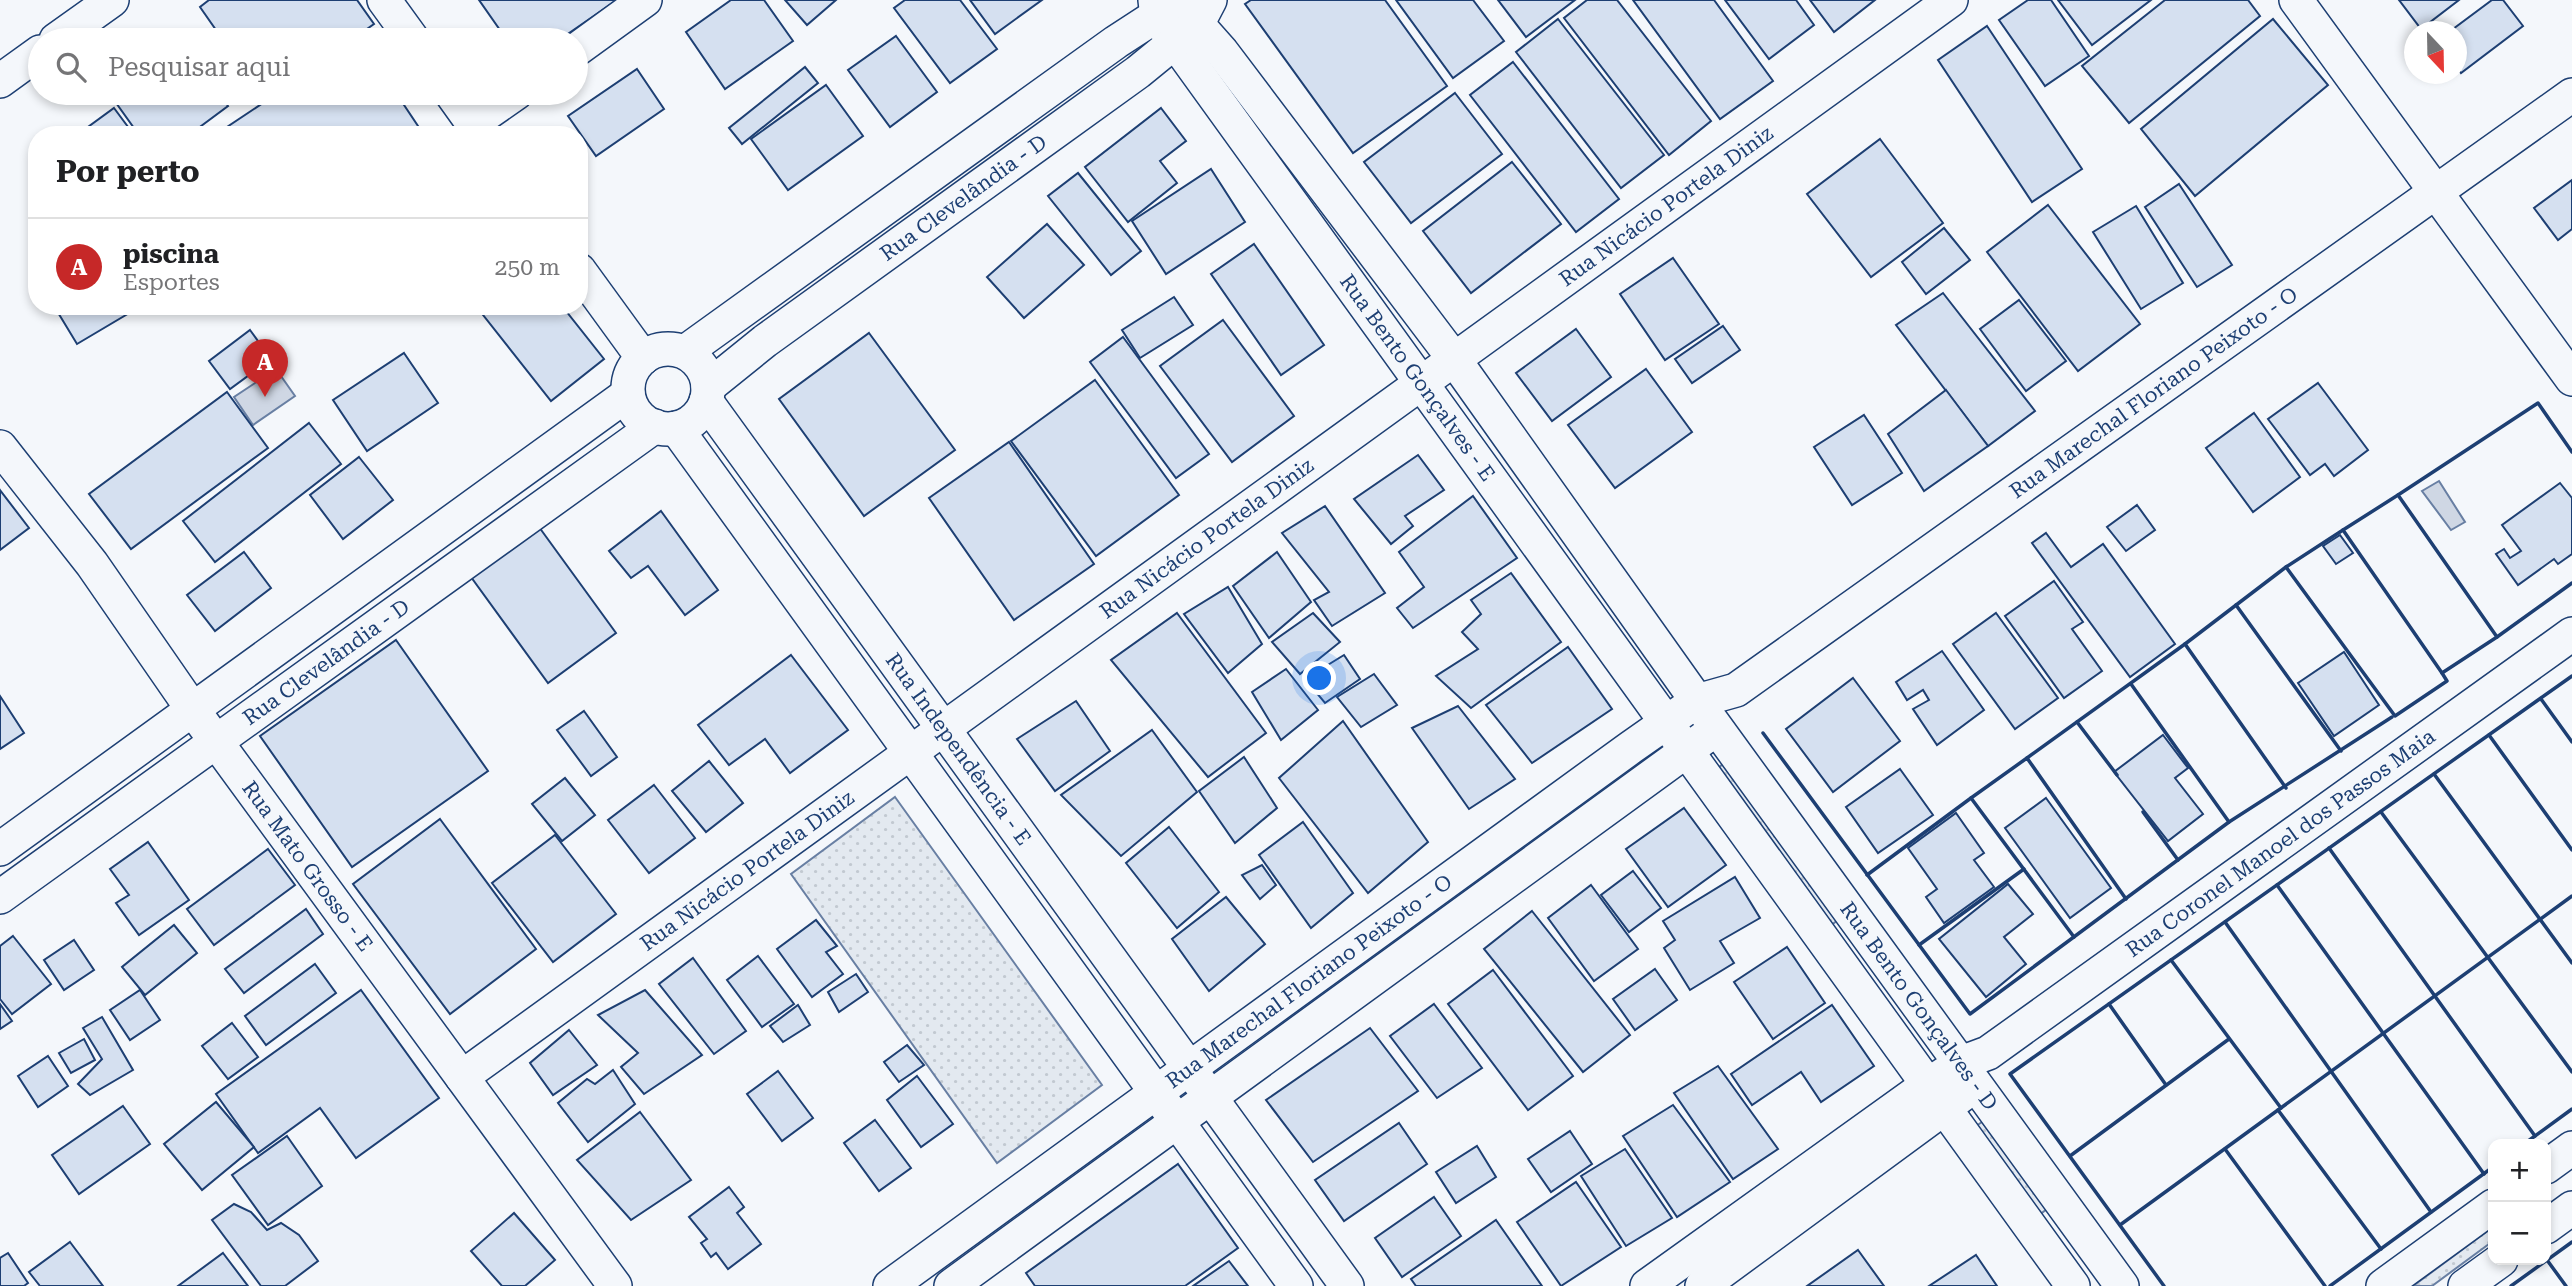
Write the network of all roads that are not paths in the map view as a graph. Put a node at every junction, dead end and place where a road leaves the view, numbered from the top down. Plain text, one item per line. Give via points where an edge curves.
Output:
1 (112, 0) edge
2 (384, 0) edge
3 (645, 0) edge
4 (1951, 0) edge
5 (2296, 0) edge
6 (1179, 10) edge
7 (73, 28) edge
8 (404, 28) edge
9 (588, 41) edge
10 (28, 61) edge
11 (0, 81) edge
12 (2572, 95) edge
13 (460, 105) edge
14 (503, 105) edge
15 (475, 126) edge
16 (480, 126) edge
17 (2437, 193) junction
18 (588, 282) edge
19 (685, 352) junction
20 (643, 358) junction
21 (1454, 359) junction
22 (2572, 379) edge
23 (1421, 384) junction
24 (628, 394) junction
25 (707, 394) junction
26 (665, 427) junction
27 (0, 447) edge
28 (464, 513) junction
29 (487, 547) junction
30 (844, 592) junction
31 (811, 615) junction
32 (2572, 634) edge
33 (1736, 690) junction
34 (1697, 701) junction
35 (192, 710) junction
36 (1666, 722) junction
37 (1717, 727) junction
38 (943, 729) junction
39 (216, 741) junction
40 (910, 752) junction
41 (1688, 752) junction
42 (0, 849) edge
43 (1428, 894) junction
44 (0, 897) edge
45 (1449, 925) junction
46 (1871, 939) junction
47 (1838, 962) junction
48 (1975, 1067) junction
49 (1189, 1069) junction
50 (462, 1077) junction
51 (1155, 1093) junction
52 (1210, 1098) junction
53 (1935, 1098) junction
54 (1177, 1122) junction
55 (2572, 1148) edge
56 (2551, 1163) edge
57 (2572, 1208) edge
58 (2488, 1210) edge
59 (2076, 1222) junction
60 (2551, 1223) edge
61 (2044, 1247) junction
62 (2494, 1265) edge
63 (1695, 1278) edge
64 (615, 1286) edge
65 (890, 1286) edge
66 (951, 1286) edge
67 (1296, 1286) edge
68 (1346, 1286) edge
69 (1647, 1286) edge
70 (2073, 1286) edge
71 (2122, 1286) edge
72 (2383, 1286) edge
73 (2465, 1286) edge

1 - 7 street
2 - 8 street
3 - 9 street
4 - 21 street, Rua Nicácio Portela Diniz
5 - 17 street
6 - 19 street, Rua Clevelândia - D via 1116,42
6 - 21 street, Rua Bento Gonçalves - E
6 - 23 street, Rua Bento Gonçalves - E
6 - 25 street, Rua Clevelândia - D via 765,341
10 - 11 street
12 - 17 street, Rua Marechal Floriano Peixoto - O
13 - 15 street
14 - 16 street
17 - 22 street
17 - 33 street, Rua Marechal Floriano Peixoto - O
18 - 20 street
19 - 20 street via 659,350
19 - 25 street via 701,367
20 - 24 street via 630,373
21 - 23 street, Rua Nicácio Portela Diniz
21 - 34 street, Rua Bento Gonçalves - E
23 - 36 street, Rua Bento Gonçalves - E
23 - 38 street, Rua Nicácio Portela Diniz
24 - 26 street via 636,414
24 - 28 street, Rua Clevelândia - D
25 - 26 street via 691,421
25 - 30 street, Rua Independência - E
26 - 29 street, Rua Clevelândia - D
26 - 31 street, Rua Independência - E
27 - 35 street, Rua Mato Grosso - E via 92,564
28 - 29 street
28 - 35 street, Rua Clevelândia - D
29 - 39 street, Rua Clevelândia - D
30 - 31 street
30 - 38 street, Rua Independência - E
31 - 40 street, Rua Independência - E
32 - 48 street, Rua Coronel Manoel dos Passos Maia
33 - 34 street, Rua Marechal Floriano Peixoto - O
33 - 37 street, Rua Marechal Floriano Peixoto - O
34 - 36 street, Rua Marechal Floriano Peixoto - O
34 - 37 street, Rua Bento Gonçalves - E
35 - 39 street, Rua Mato Grosso - E
35 - 42 street, Rua Clevelândia - D
36 - 41 street, Rua Bento Gonçalves - E
36 - 43 street, Rua Marechal Floriano Peixoto - O
37 - 41 street, Rua Marechal Floriano Peixoto - O
37 - 46 street, Rua Bento Gonçalves - D
38 - 40 street, Rua Nicácio Portela Diniz
38 - 49 street, Rua Independência - E
39 - 44 street, Rua Clevelândia - D
39 - 50 street, Rua Mato Grosso - E
40 - 50 street, Rua Nicácio Portela Diniz
40 - 51 street, Rua Independência - E
41 - 45 street, Rua Marechal Floriano Peixoto - O
41 - 47 street, Rua Bento Gonçalves - D
43 - 45 street
43 - 49 street, Rua Marechal Floriano Peixoto - O
45 - 52 street, Rua Marechal Floriano Peixoto - O
46 - 47 street
46 - 48 street, Rua Bento Gonçalves - D
47 - 53 street, Rua Bento Gonçalves - D
48 - 53 street, Rua Coronel Manoel dos Passos Maia
48 - 59 street, Rua Bento Gonçalves - D
49 - 51 street, Rua Marechal Floriano Peixoto - O
49 - 52 street, Rua Independência - E
50 - 64 street, Rua Mato Grosso - E
51 - 54 street, Rua Independência - E
51 - 65 street, Rua Marechal Floriano Peixoto - O
52 - 54 street, Rua Marechal Floriano Peixoto - O
52 - 68 street, Rua Independência - E
53 - 61 street, Rua Bento Gonçalves - D
53 - 63 street, Rua Coronel Manoel dos Passos Maia
54 - 66 street, Rua Marechal Floriano Peixoto - O
54 - 67 street, Rua Independência - E
55 - 56 street
57 - 60 street
58 - 72 street
59 - 61 street
59 - 71 street, Rua Bento Gonçalves - D
61 - 70 street, Rua Bento Gonçalves - D
62 - 73 street
63 - 69 street, Rua Coronel Manoel dos Passos Maia

